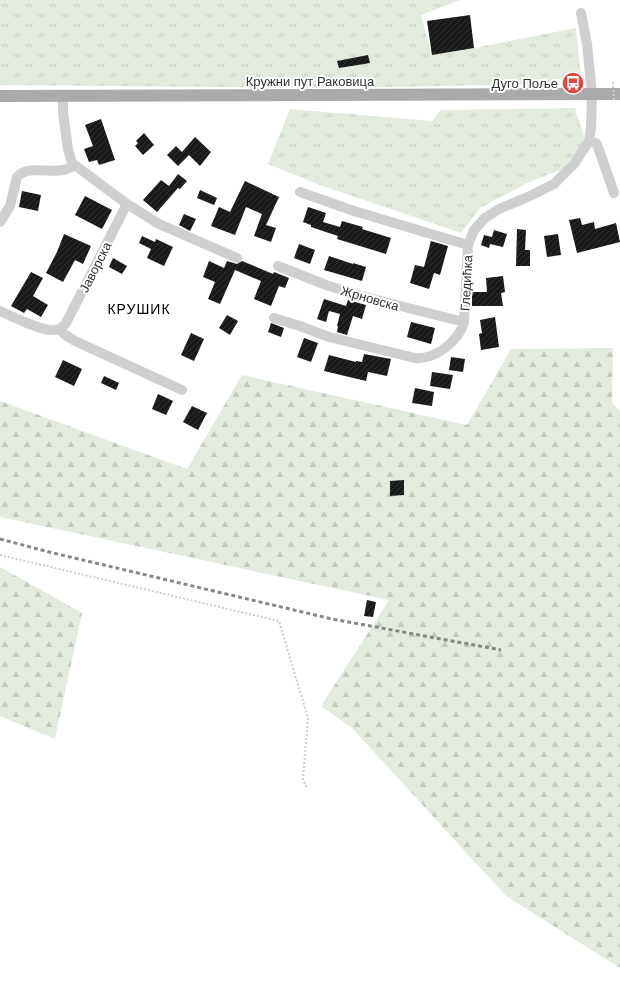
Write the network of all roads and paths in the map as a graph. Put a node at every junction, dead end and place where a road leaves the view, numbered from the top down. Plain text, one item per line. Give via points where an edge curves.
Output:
1 (581, 13) dead end
2 (613, 82) dead end
3 (592, 94) junction
4 (0, 96) edge
5 (63, 96) junction
6 (617, 98) edge
7 (589, 141) junction
8 (75, 165) junction
9 (300, 192) dead end
10 (614, 193) dead end
11 (127, 204) junction
12 (0, 222) edge
13 (468, 245) junction
14 (237, 258) dead end
15 (278, 266) dead end
16 (0, 311) edge
17 (274, 318) dead end
18 (464, 322) junction
19 (60, 329) junction
20 (182, 390) dead end
21 (0, 555) edge
22 (307, 789) dead end

1 - 3 street, Гледићка
2 - 6 path, bridge
3 - 5 main road, Кружни пут Раковица
3 - 6 main road, Кружни пут Раковица
3 - 7 street, Гледићка
4 - 5 main road, Кружни пут Раковица
5 - 8 street via 67,142 70,159
7 - 10 street via 596,143 598,147
7 - 13 street, Гледићка via 574,164 554,184 498,209 485,218 474,230
8 - 11 street
8 - 12 street via 63,170 20,173 10,206
9 - 13 street via 354,212
11 - 14 street via 159,224
11 - 19 street, Јаворска via 66,323
13 - 18 street, Гледићка
15 - 18 street, Жрновска via 361,296
16 - 19 street via 31,325 54,331
17 - 18 street, Гледићка via 329,337 419,359 432,356 454,340
19 - 20 street via 75,341
21 - 22 path via 279,621 308,718 303,778

